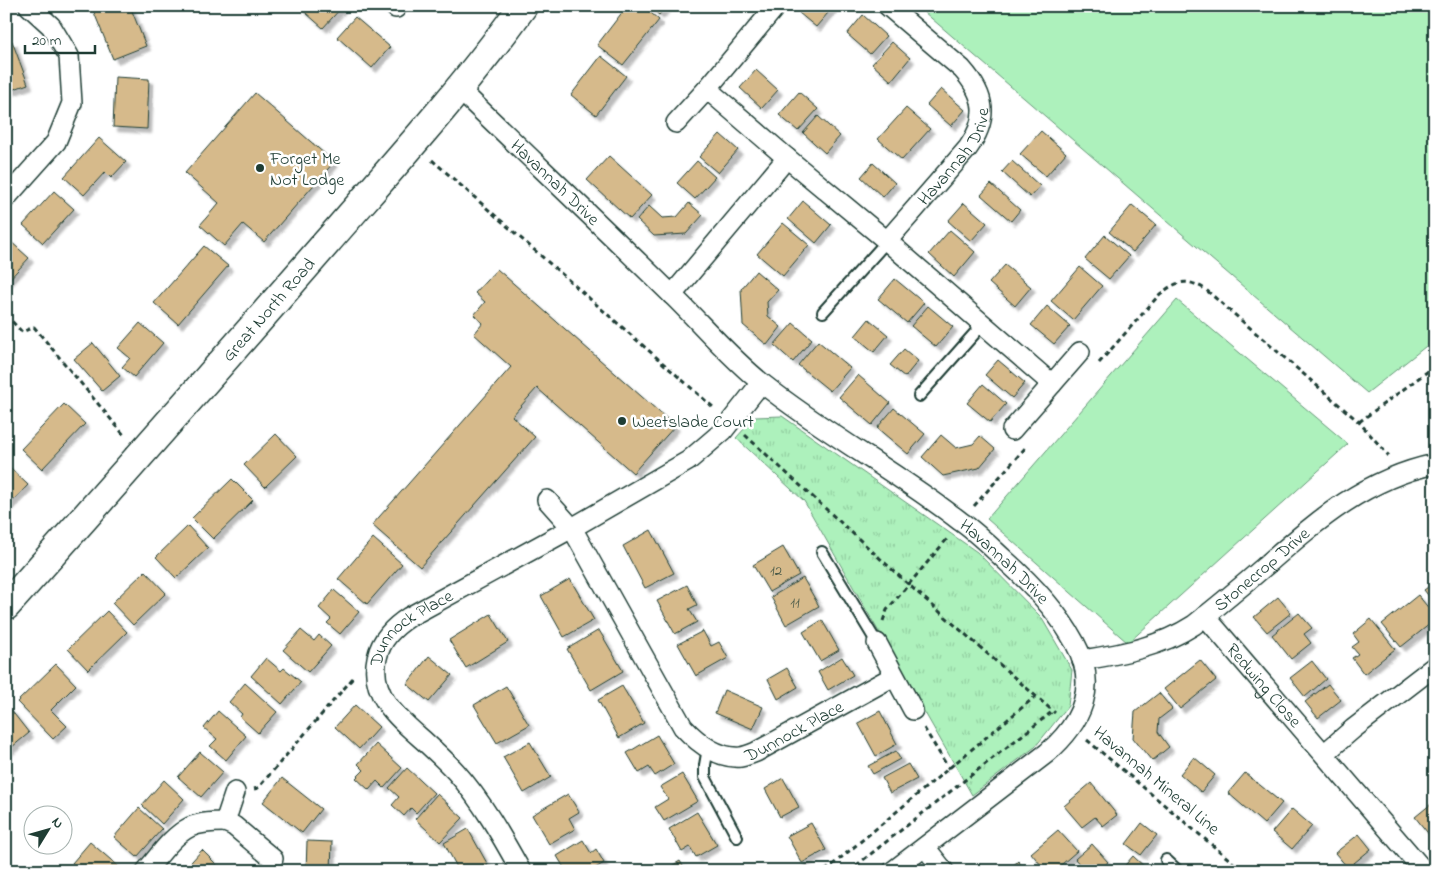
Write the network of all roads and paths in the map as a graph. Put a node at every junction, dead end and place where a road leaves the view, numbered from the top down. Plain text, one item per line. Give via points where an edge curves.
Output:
1 (28, 6) edge
2 (523, 6) edge
3 (776, 6) edge
4 (888, 6) edge
5 (459, 89) junction
6 (707, 89) junction
7 (676, 123) dead end
8 (786, 158) junction
9 (6, 198) edge
10 (887, 241) junction
11 (672, 295) junction
12 (823, 312) dead end
13 (6, 315) edge
14 (983, 324) junction
15 (1080, 352) dead end
16 (1435, 366) edge
17 (1096, 367) dead end
18 (761, 383) junction
19 (1052, 384) junction
20 (919, 396) dead end
21 (1359, 422) junction
22 (1012, 430) dead end
23 (1032, 440) dead end
24 (141, 456) junction
25 (1435, 464) edge
26 (1395, 476) junction
27 (547, 500) dead end
28 (961, 521) junction
29 (572, 528) junction
30 (822, 552) dead end
31 (6, 606) edge
32 (1205, 616) junction
33 (877, 643) junction
34 (1082, 660) junction
35 (1435, 666) edge
36 (894, 676) junction
37 (353, 678) dead end
38 (1036, 696) dead end
39 (913, 710) joint
40 (1072, 727) junction
41 (708, 748) junction
42 (1324, 754) junction
43 (949, 769) junction
44 (235, 792) joint
45 (225, 822) junction
46 (737, 837) dead end
47 (925, 847) junction
48 (273, 859) dead end
49 (1166, 860) dead end
50 (146, 871) edge
51 (521, 871) edge
52 (825, 871) edge
53 (849, 871) edge
54 (893, 871) edge
55 (944, 871) edge
56 (1178, 871) edge
57 (1243, 871) edge
58 (1424, 871) edge

1 - 9 street via 51,26 70,56 72,103 56,142
2 - 5 main road, Great North Road
3 - 6 street
4 - 10 street, Havannah Drive via 962,69 978,91 982,114 980,127 968,148
5 - 11 street, Havannah Drive
5 - 24 main road, Great North Road
6 - 7 street
6 - 8 street
8 - 10 street
8 - 11 street
10 - 12 lane
10 - 14 street
11 - 18 street, Havannah Drive
13 - 24 path via 22,332 34,328
14 - 19 street
14 - 20 lane
15 - 19 street
16 - 21 path
17 - 21 path via 1160,294 1179,282 1195,283
18 - 28 street, Havannah Drive
18 - 29 street, Dunnock Place via 723,431 688,461
19 - 22 street
21 - 26 path via 1391,459
23 - 28 path
24 - 31 main road, Great North Road
25 - 26 street, Stonecrop Drive
26 - 32 street, Stonecrop Drive via 1350,498 1315,522
27 - 29 street
28 - 33 path via 886,610
28 - 34 street, Havannah Drive via 1046,601 1075,643
29 - 41 street, Dunnock Place via 683,727
29 - 51 street, Dunnock Place via 400,623 381,647 376,666 382,698 390,710 472,791
30 - 33 lane
32 - 34 street, Stonecrop Drive via 1162,642
32 - 42 street, Redwing Close
33 - 36 street
34 - 40 street, Havannah Drive via 1086,687 1078,718
35 - 42 street
36 - 39 street
36 - 41 street, Dunnock Place via 756,752 740,757 723,755
37 - 44 path via 258,788
38 - 43 path
39 - 43 path
40 - 47 street, Havannah Drive via 1047,753
40 - 53 path, Havannah Mineral Line via 1053,711
40 - 57 path, Havannah Mineral Line
41 - 46 lane via 705,777
42 - 58 street, Redwing Close
43 - 52 path
44 - 45 street
45 - 48 street
45 - 50 street via 200,824 186,830 172,840
47 - 54 street, Havannah Drive
47 - 55 street
49 - 56 lane

